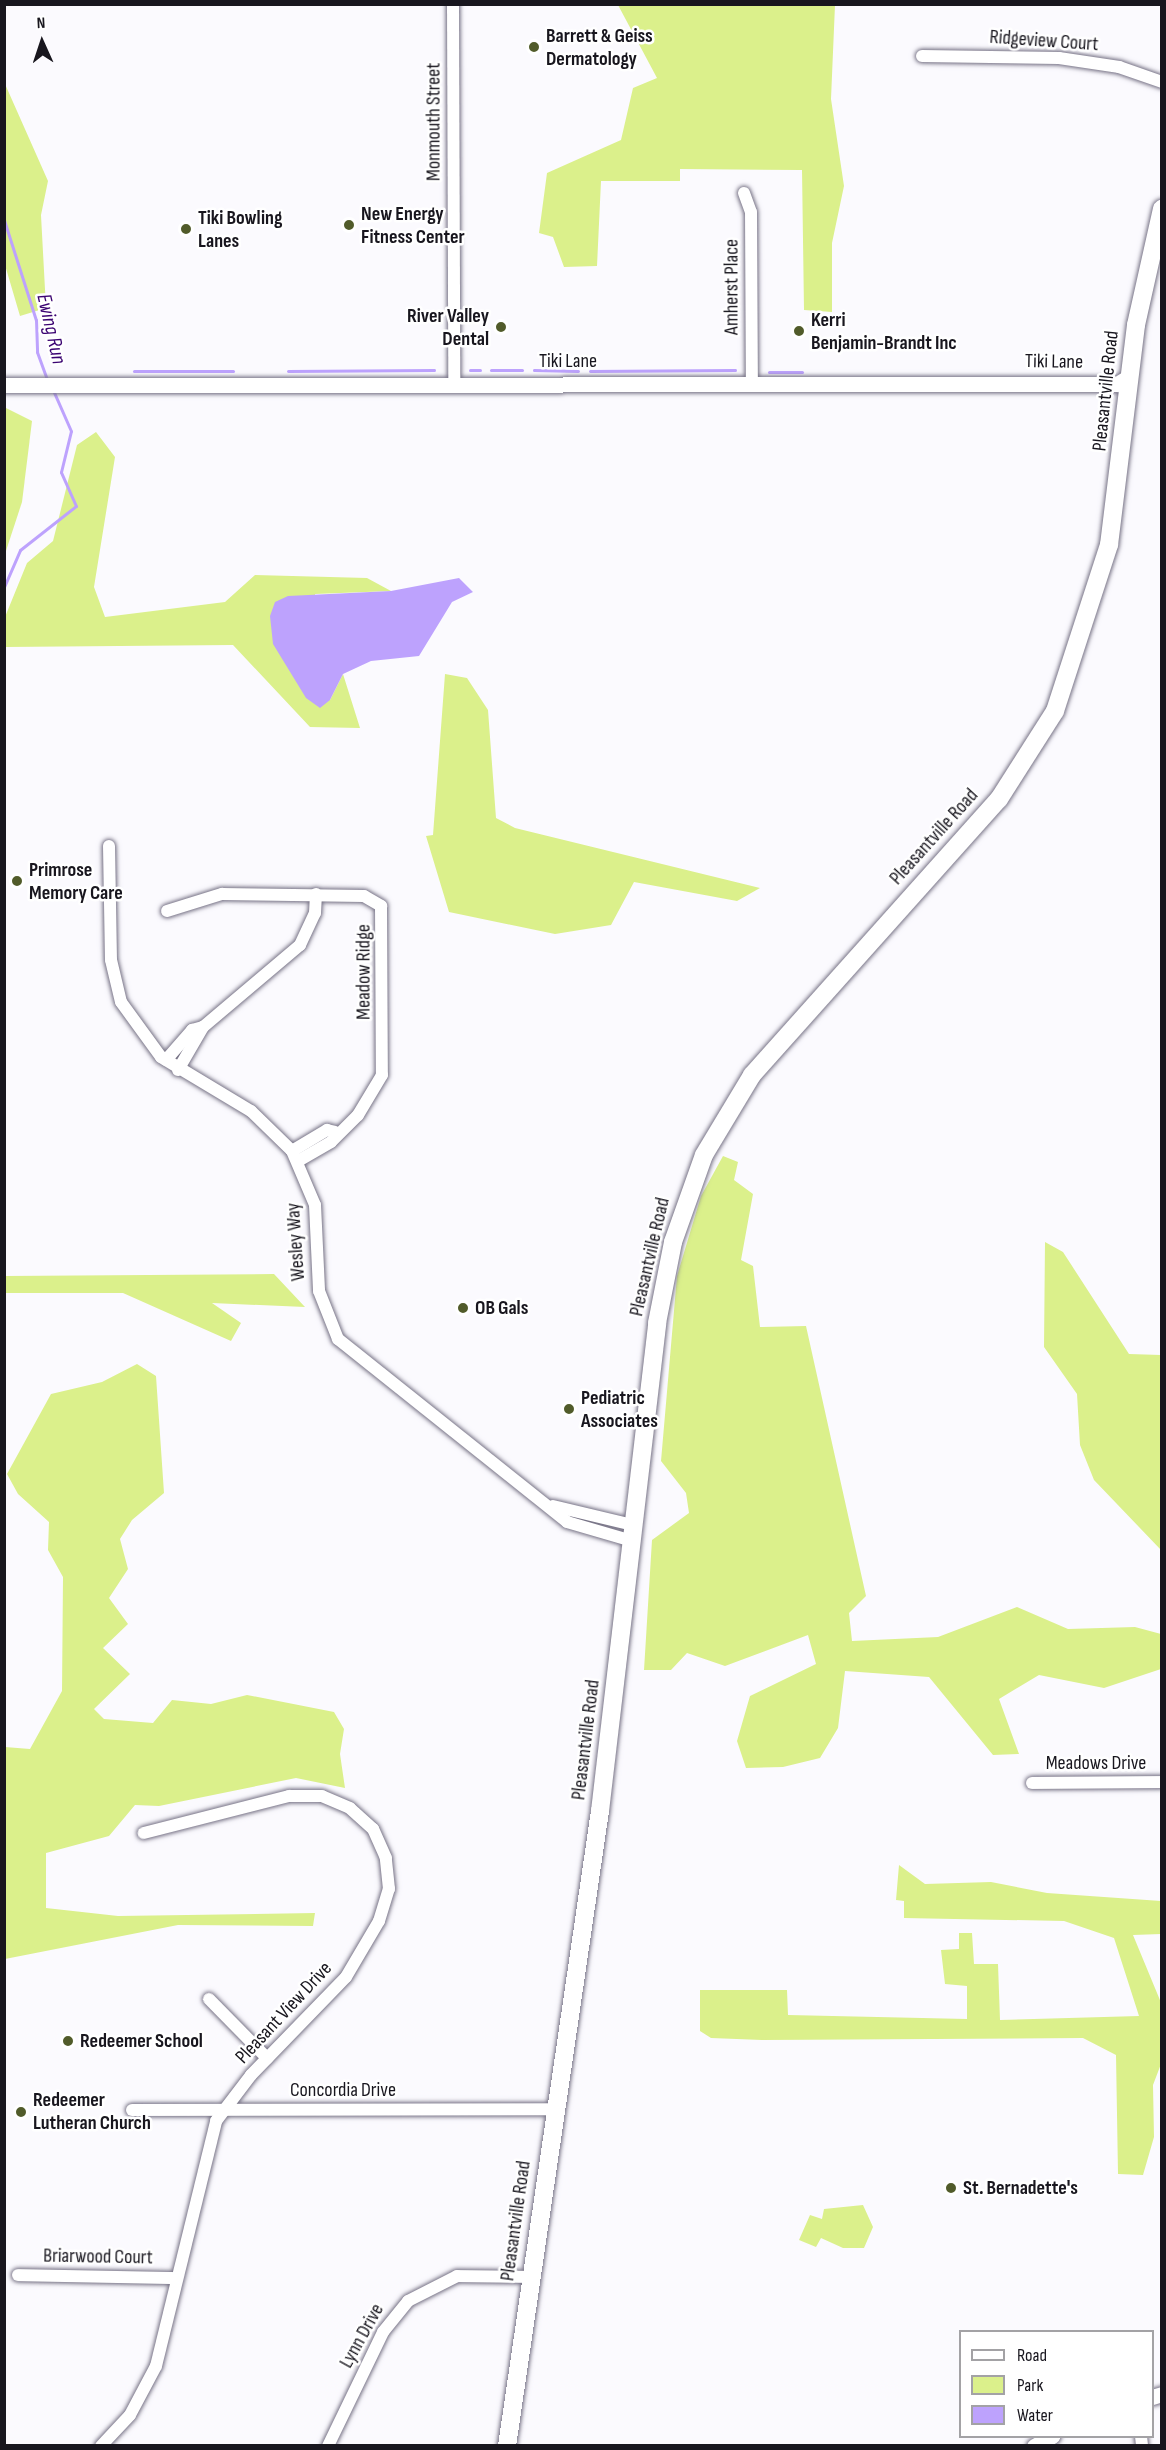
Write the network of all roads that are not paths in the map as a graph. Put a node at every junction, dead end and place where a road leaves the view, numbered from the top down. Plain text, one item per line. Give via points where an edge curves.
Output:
1 (453, 4) edge
2 (922, 56) dead end
3 (1161, 82) edge
4 (744, 193) dead end
5 (1161, 209) edge
6 (1130, 376) junction
7 (752, 382) junction
8 (454, 383) junction
9 (4, 385) edge
10 (109, 846) dead end
11 (316, 894) junction
12 (167, 911) dead end
13 (203, 1027) junction
14 (166, 1060) junction
15 (178, 1070) junction
16 (295, 1156) junction
17 (633, 1533) junction
18 (1161, 1782) edge
19 (1032, 1783) dead end
20 (144, 1833) dead end
21 (209, 1999) dead end
22 (267, 2058) junction
23 (554, 2109) junction
24 (132, 2110) dead end
25 (222, 2111) junction
26 (18, 2276) dead end
27 (531, 2277) junction
28 (177, 2278) junction
29 (1048, 2438) edge
30 (101, 2445) edge
31 (328, 2445) edge
32 (507, 2445) edge
33 (1034, 2445) edge

1 - 8 street, Monmouth Street
2 - 3 street, Ridgeview Court via 1059,58 1119,67
4 - 7 street, Amherst Place via 751,213
5 - 6 main road, Pleasantville Road via 1143,278
6 - 7 street, Tiki Lane via 1117,384
6 - 17 main road, Pleasantville Road via 1117,496 1101,576 1072,667 1041,739 999,799 752,1075 704,1155 665,1277
7 - 8 street, Tiki Lane
8 - 9 street, Tiki Lane
10 - 14 street, Wesley Way via 114,980 129,1018
11 - 12 street, Meadow Ridge via 222,894
11 - 13 street via 315,913 300,945
11 - 16 street, Meadow Ridge via 364,896 375,900 383,912 382,1075 358,1115 335,1132 331,1142
13 - 14 street via 192,1030
13 - 15 street
14 - 15 street, Wesley Way
15 - 16 street, Wesley Way via 251,1111
16 - 17 street, Wesley Way via 315,1205 319,1291 338,1339 574,1525
17 - 23 main road, Pleasantville Road via 600,1810
18 - 19 street, Meadows Drive
20 - 22 street, Pleasant View Drive via 305,1794 350,1808 381,1843 389,1889 365,1949 313,2014
21 - 22 street
22 - 25 street, Pleasant View Drive
23 - 25 street, Concordia Drive
23 - 27 main road, Pleasantville Road
24 - 25 street, Concordia Drive
25 - 28 street, Pleasant View Drive via 211,2131
26 - 28 street, Briarwood Court
27 - 31 street, Lynn Drive via 457,2276 408,2301 383,2332
27 - 32 main road, Pleasantville Road
28 - 30 street, Pleasant View Drive via 156,2366 130,2415
29 - 33 street

